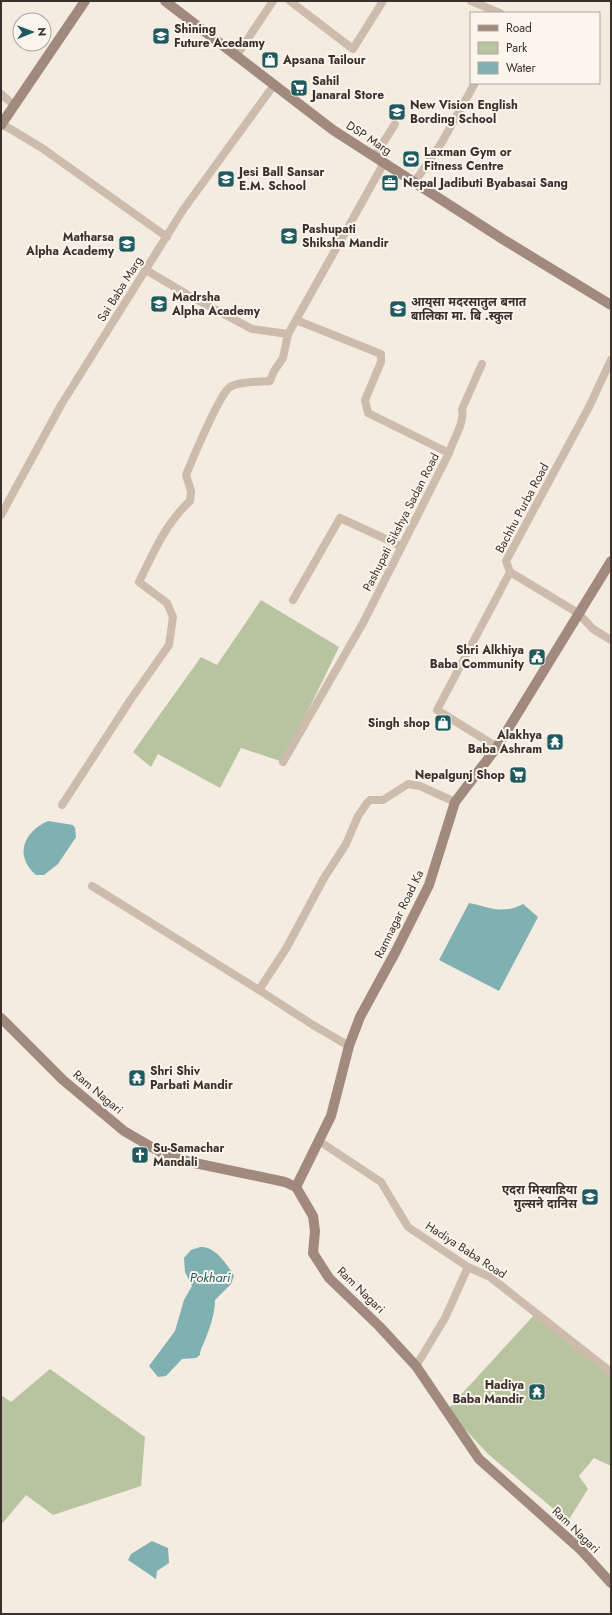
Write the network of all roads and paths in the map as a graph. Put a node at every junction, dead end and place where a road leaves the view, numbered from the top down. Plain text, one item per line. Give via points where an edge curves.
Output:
1 (85, 1) edge
2 (165, 1) edge
3 (273, 1) edge
4 (290, 1) edge
5 (383, 1) edge
6 (471, 1) edge
7 (498, 12) edge
8 (237, 55) junction
9 (474, 84) edge
10 (274, 85) junction
11 (1, 94) edge
12 (15, 106) junction
13 (1, 124) edge
14 (395, 124) dead end
15 (374, 157) junction
16 (384, 163) junction
17 (414, 183) junction
18 (167, 237) junction
19 (146, 270) junction
20 (611, 305) edge
21 (296, 320) junction
22 (288, 334) junction
23 (611, 360) edge
24 (482, 364) dead end
25 (449, 453) junction
26 (1, 516) edge
27 (401, 546) junction
28 (611, 561) edge
29 (510, 572) junction
30 (293, 600) dead end
31 (578, 613) junction
32 (611, 640) edge
33 (497, 747) junction
34 (283, 762) dead end
35 (455, 802) junction
36 (62, 805) dead end
37 (92, 886) dead end
38 (260, 990) junction
39 (1, 1018) edge
40 (348, 1046) junction
41 (319, 1142) junction
42 (296, 1187) junction
43 (468, 1267) junction
44 (416, 1366) junction
45 (611, 1372) edge
46 (611, 1583) edge

1 - 12 street
2 - 8 street, DSP Marg
3 - 8 street
4 - 5 street via 353,49
6 - 7 street
8 - 10 street, DSP Marg
9 - 17 street via 442,142
10 - 15 street, DSP Marg via 333,130
10 - 18 street, Sai Baba Marg via 183,210
11 - 12 street
12 - 13 street
13 - 18 street via 42,148
14 - 15 street
15 - 16 street, DSP Marg
16 - 17 street, DSP Marg
16 - 21 street
17 - 20 street, DSP Marg
18 - 19 street, Sai Baba Marg
19 - 22 street via 252,328
19 - 26 street, Sai Baba Marg via 61,405
21 - 22 street
21 - 25 street, Pashupati Sikshya Sadan Road via 381,354 381,362 365,400 368,413
22 - 36 street via 283,358 270,381 232,386 226,390 210,422 186,475 191,491 190,501 163,534 139,582 167,603 173,617 169,644
23 - 29 street, Bachhu Purba Road via 589,407 506,561
24 - 25 street via 462,409 461,424
25 - 27 street, Pashupati Sikshya Sadan Road
27 - 30 street via 340,518
27 - 34 street, Pashupati Sikshya Sadan Road via 363,623
28 - 31 street, Ramnagar Road Ka
29 - 31 street
29 - 33 street, Bachhu Purba Road via 437,710
31 - 32 street via 593,629
31 - 33 street, Ramnagar Road Ka
33 - 35 street, Ramnagar Road Ka
35 - 38 street via 420,786 408,784 383,800 370,800 358,816 346,844 324,878 288,947
35 - 40 street, Ramnagar Road Ka via 429,885 360,1017
37 - 38 street
38 - 40 street
39 - 42 street, Ram Nagari via 63,1080 130,1134 160,1152 190,1162 285,1182
40 - 41 street, Ramnagar Road Ka via 331,1116
41 - 42 street, Ramnagar Road Ka
41 - 43 street, Hadiya Baba Road via 381,1182 408,1227
42 - 44 street, Ram Nagari via 313,1216 313,1253 329,1278
43 - 44 street via 445,1318
43 - 45 street, Hadiya Baba Road via 490,1277
44 - 46 street, Ram Nagari via 479,1459 580,1549

